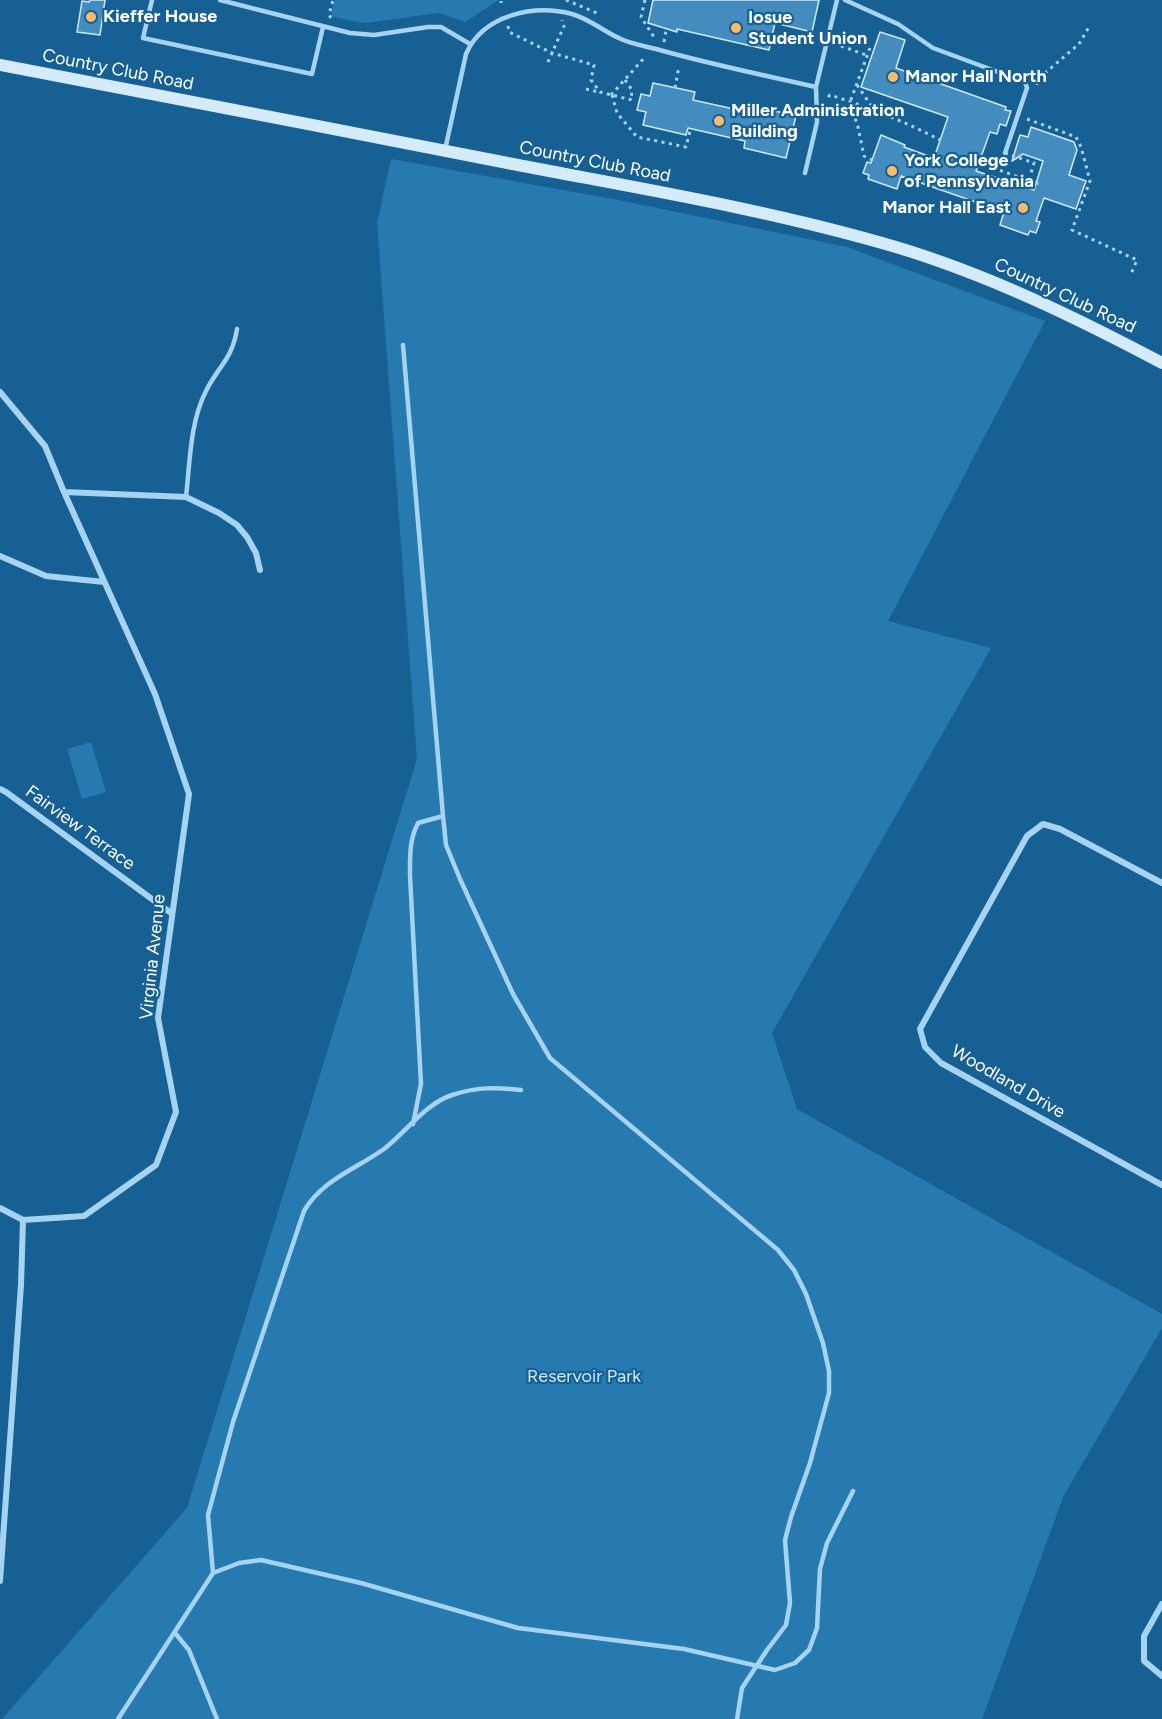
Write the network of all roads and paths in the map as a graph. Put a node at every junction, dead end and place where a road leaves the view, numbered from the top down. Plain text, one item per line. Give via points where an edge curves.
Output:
1 (152, 0) edge
2 (220, 0) edge
3 (333, 0) edge
4 (566, 0) edge
5 (645, 0) edge
6 (837, 0) edge
7 (844, 0) edge
8 (603, 16) dead end
9 (332, 19) dead end
10 (562, 20) dead end
11 (1090, 25) dead end
12 (508, 26) dead end
13 (323, 27) junction
14 (666, 30) dead end
15 (646, 35) dead end
16 (664, 42) dead end
17 (470, 44) junction
18 (870, 48) dead end
19 (840, 49) dead end
20 (552, 53) junction
21 (646, 56) dead end
22 (868, 56) junction
23 (548, 62) dead end
24 (0, 65) edge
25 (679, 66) dead end
26 (625, 80) junction
27 (857, 85) junction
28 (816, 87) junction
29 (675, 88) dead end
30 (586, 89) dead end
31 (1036, 90) dead end
32 (600, 92) junction
33 (612, 95) junction
34 (828, 97) dead end
35 (849, 102) junction
36 (1029, 111) dead end
37 (876, 112) junction
38 (687, 130) dead end
39 (940, 140) dead end
40 (445, 150) junction
41 (1005, 153) junction
42 (872, 160) dead end
43 (805, 173) dead end
44 (1131, 274) dead end
45 (237, 329) dead end
46 (403, 345) dead end
47 (1162, 363) edge
48 (0, 392) edge
49 (64, 492) junction
50 (186, 497) junction
51 (0, 556) edge
52 (260, 570) dead end
53 (104, 582) junction
54 (0, 789) edge
55 (443, 816) junction
56 (1162, 883) edge
57 (171, 913) junction
58 (521, 1090) dead end
59 (413, 1124) junction
60 (1162, 1185) edge
61 (0, 1208) edge
62 (23, 1220) junction
63 (854, 1491) dead end
64 (213, 1573) junction
65 (0, 1581) edge
66 (1162, 1604) edge
67 (174, 1633) junction
68 (756, 1666) junction
69 (1162, 1676) edge
70 (118, 1719) edge
71 (217, 1719) edge
72 (737, 1719) edge

1 - 13 lane via 143,38 312,74
2 - 13 lane
3 - 9 path via 329,15
4 - 8 path
5 - 15 path via 641,17 654,38
6 - 28 lane
7 - 41 lane via 898,24 933,48 1025,82 1027,88
10 - 20 path via 564,26
11 - 31 path via 1079,44 1038,79
12 - 20 path via 509,32
13 - 17 lane via 374,35 435,26
14 - 16 path
17 - 28 lane via 497,20 528,12 557,12 583,18 632,43
17 - 40 lane
18 - 22 path
19 - 22 path
20 - 23 path
20 - 32 path via 594,65 591,80
21 - 26 path
22 - 27 path
24 - 40 main road, Country Club Road
25 - 29 path
26 - 33 path
26 - 33 path via 633,100
27 - 35 path
27 - 37 path
28 - 43 lane via 817,122
30 - 32 path
32 - 33 path
33 - 38 path via 617,113 637,137 686,147 690,131
34 - 35 path
35 - 37 path
35 - 42 path via 864,156
36 - 44 path via 1026,118 1076,136 1081,147 1090,181 1072,230 1137,260
37 - 39 path
40 - 47 main road, Country Club Road via 733,207 898,248 1056,309
41 - 41 path via 999,170 1039,184 1029,180 1034,163
45 - 50 lane via 230,356 206,391 198,411
46 - 55 lane
48 - 49 street, Virginia Avenue via 45,446
49 - 50 street
49 - 53 street, Virginia Avenue
50 - 52 street via 237,525 256,553
51 - 53 street via 45,576
53 - 57 street, Virginia Avenue via 155,694 189,794
54 - 57 street, Fairview Terrace
55 - 59 lane via 418,823 410,850 421,1084
55 - 68 lane via 446,846 460,879 513,994 550,1058 778,1250 806,1294 823,1343 829,1393 785,1540 790,1603 786,1625
56 - 60 street, Woodland Drive via 1060,829 1043,825 1027,836 920,1029 925,1047 941,1063
57 - 62 street, Virginia Avenue via 158,1018 176,1112 156,1165 84,1215
58 - 59 lane via 495,1087 450,1095
59 - 64 lane via 383,1149 327,1184 304,1210 233,1422 208,1515
61 - 62 street
62 - 65 street
63 - 68 lane via 827,1543 820,1569 817,1628 809,1650 795,1663 775,1670
64 - 67 lane
64 - 68 lane via 238,1563 261,1560 361,1583 518,1628 684,1649
66 - 69 street via 1144,1636 1144,1661
67 - 70 lane
67 - 71 lane via 189,1650
68 - 72 lane via 742,1688

